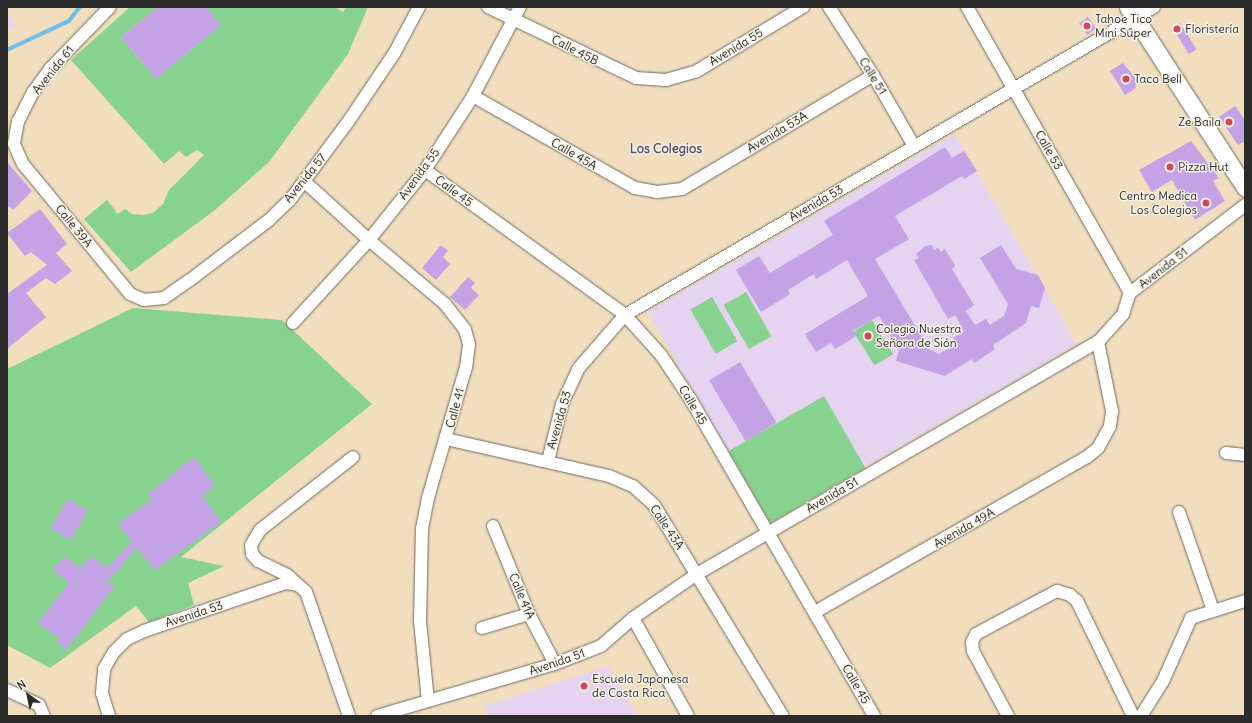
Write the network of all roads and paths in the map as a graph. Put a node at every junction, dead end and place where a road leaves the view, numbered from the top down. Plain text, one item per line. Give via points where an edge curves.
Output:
1 (110, 7) edge
2 (419, 7) edge
3 (488, 7) edge
4 (520, 7) edge
5 (803, 7) edge
6 (829, 7) edge
7 (967, 7) edge
8 (1154, 7) edge
9 (1132, 12) edge
10 (514, 20) junction
11 (873, 75) junction
12 (666, 80) joint
13 (1014, 89) junction
14 (473, 96) junction
15 (14, 144) joint
16 (914, 146) junction
17 (425, 170) junction
18 (305, 182) junction
19 (1245, 187) edge
20 (682, 189) joint
21 (1245, 205) edge
22 (369, 240) junction
23 (1130, 293) junction
24 (144, 300) joint
25 (625, 315) junction
26 (293, 323) dead end
27 (1098, 342) junction
28 (446, 439) junction
29 (1226, 453) dead end
30 (1245, 455) edge
31 (353, 457) dead end
32 (548, 461) junction
33 (1179, 512) dead end
34 (492, 526) dead end
35 (767, 533) junction
36 (697, 574) junction
37 (298, 585) junction
38 (1245, 601) edge
39 (1213, 610) junction
40 (815, 612) junction
41 (529, 614) junction
42 (633, 618) junction
43 (482, 628) dead end
44 (555, 664) junction
45 (7, 690) edge
46 (428, 701) junction
47 (872, 715) edge
48 (44, 716) edge
49 (109, 716) edge
50 (348, 716) edge
51 (377, 716) edge
52 (688, 716) edge
53 (783, 716) edge
54 (1008, 716) edge
55 (1133, 716) edge
56 (1141, 716) edge

1 - 15 street, Avenida 61 via 50,69 33,92 18,120
2 - 18 street, Avenida 57 via 395,52
3 - 10 street, Calle 45B
4 - 10 street, Avenida 55
5 - 12 street, Avenida 55 via 697,71
6 - 11 street, Calle 51
7 - 13 street, Calle 53
8 - 9 street, Avenida 53
9 - 13 street, Avenida 53
9 - 19 main road
10 - 12 street, Calle 45B via 636,78
10 - 14 street, Avenida 55
11 - 16 street, Calle 51
11 - 20 street, Avenida 53A
13 - 16 street, Avenida 53
13 - 23 street, Calle 53
14 - 17 street, Avenida 55
14 - 20 street, Calle 45A via 635,188 657,192
15 - 24 street, Calle 39A via 23,164 125,288 130,294
16 - 25 street, Avenida 53
17 - 22 street, Avenida 55
17 - 25 street, Calle 45
18 - 22 street, Calle 41
18 - 24 street, Avenida 57 via 269,220 190,280 164,298
21 - 23 street, Avenida 51
22 - 26 street, Avenida 55
22 - 28 street, Calle 41 via 444,304 466,330 469,344 466,367
23 - 27 street, Avenida 51 via 1123,314
25 - 32 street, Avenida 53 via 578,368 562,404
25 - 35 street, Calle 45 via 661,355 687,394
27 - 35 street, Avenida 51
27 - 40 street, Avenida 49A via 1112,411 1110,426 1098,448 1088,457
28 - 32 street, Calle 43A
28 - 46 street, Calle 41 via 428,498 422,528 420,621
29 - 30 street
31 - 37 street via 260,530 252,541 252,554 258,561 287,575
32 - 36 street, Calle 43A via 609,476 632,486 654,505
33 - 39 street
34 - 41 street, Calle 41A
35 - 36 street, Avenida 51
35 - 40 street, Calle 45
36 - 42 street, Avenida 51
36 - 53 street, Calle 43A
37 - 49 street, Avenida 53 via 286,583 127,639 114,652 104,668 102,692
37 - 50 street via 306,592
38 - 39 street
39 - 56 street via 1191,618 1163,681
40 - 47 street, Calle 45
41 - 43 street
41 - 44 street, Calle 41A
42 - 44 street, Avenida 51 via 601,646
42 - 52 street
44 - 46 street, Avenida 51
45 - 48 street via 39,705
46 - 51 street, Avenida 51
54 - 55 street via 973,651 972,642 976,634 1057,591 1070,595 1077,601

